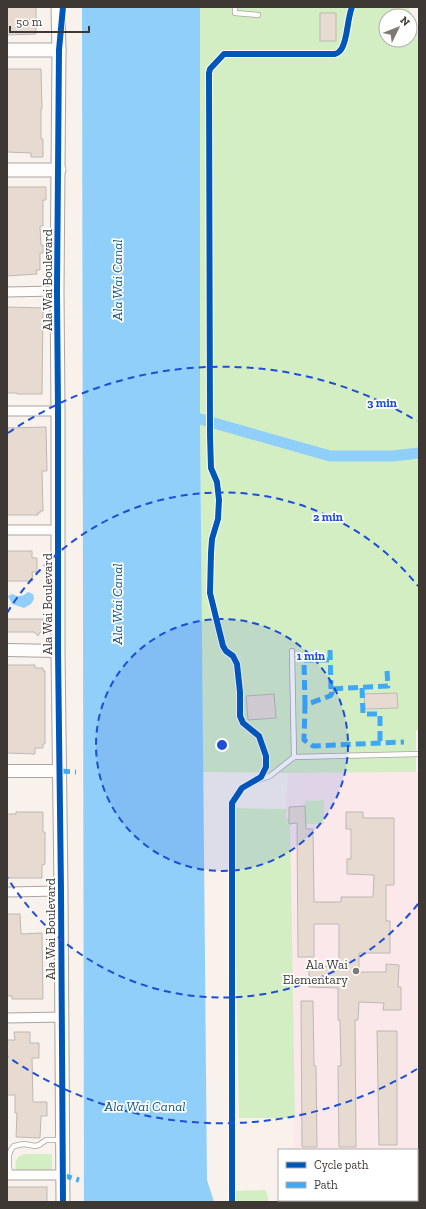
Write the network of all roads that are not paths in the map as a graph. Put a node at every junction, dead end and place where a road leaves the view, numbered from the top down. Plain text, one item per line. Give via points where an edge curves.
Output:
1 (58, 7) edge
2 (63, 7) edge
3 (235, 7) edge
4 (258, 14) dead end
5 (7, 50) edge
6 (59, 50) junction
7 (7, 170) edge
8 (59, 170) junction
9 (57, 291) junction
10 (7, 292) edge
11 (7, 411) edge
12 (58, 411) junction
13 (7, 530) edge
14 (58, 530) junction
15 (7, 650) edge
16 (292, 650) dead end
17 (58, 651) junction
18 (419, 754) edge
19 (294, 757) junction
20 (7, 771) edge
21 (60, 771) junction
22 (255, 781) dead end
23 (61, 891) junction
24 (7, 892) edge
25 (62, 1017) junction
26 (7, 1018) edge
27 (62, 1140) junction
28 (9, 1175) edge
29 (62, 1175) junction
30 (63, 1202) edge

1 - 6 main road, Ala Wai Boulevard
2 - 6 main road
3 - 4 lane via 235,13
5 - 6 main road
6 - 8 main road, Ala Wai Boulevard
7 - 8 main road
8 - 9 main road, Ala Wai Boulevard
9 - 10 street
9 - 12 main road, Ala Wai Boulevard
11 - 12 street
12 - 14 main road, Ala Wai Boulevard
13 - 14 street
14 - 17 main road, Ala Wai Boulevard
15 - 17 street
16 - 19 lane
17 - 21 main road, Ala Wai Boulevard
18 - 19 lane
19 - 22 lane via 270,776
20 - 21 street
21 - 23 main road, Ala Wai Boulevard
23 - 24 street
23 - 25 main road, Ala Wai Boulevard
25 - 26 street
25 - 27 main road, Ala Wai Boulevard
27 - 28 lane via 49,1139 35,1146 14,1146 8,1158
27 - 29 main road, Ala Wai Boulevard
28 - 29 street
29 - 30 main road, Ala Wai Boulevard

